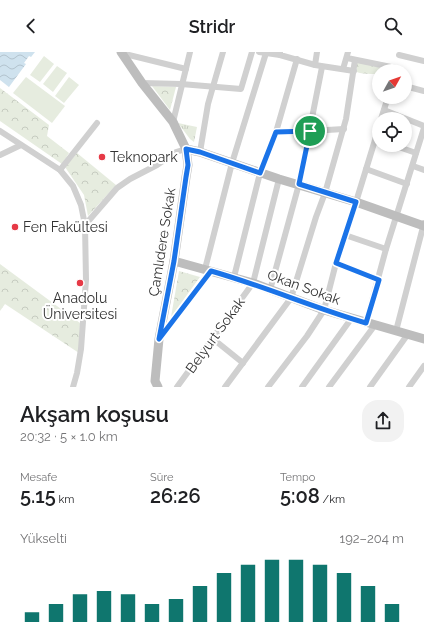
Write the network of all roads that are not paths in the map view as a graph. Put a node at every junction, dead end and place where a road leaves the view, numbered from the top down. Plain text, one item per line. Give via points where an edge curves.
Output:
1 (121, 52) edge
2 (190, 52) edge
3 (223, 52) edge
4 (252, 52) edge
5 (317, 52) edge
6 (262, 53) edge
7 (280, 54) edge
8 (399, 54) edge
9 (347, 55) edge
10 (297, 59) junction
11 (355, 60) junction
12 (424, 61) edge
13 (373, 64) edge
14 (396, 64) edge
15 (315, 65) junction
16 (322, 67) junction
17 (186, 69) junction
18 (343, 70) junction
19 (354, 71) junction
20 (142, 83) junction
21 (182, 84) junction
22 (213, 86) junction
23 (412, 88) edge
24 (424, 91) edge
25 (386, 104) edge
26 (384, 110) joint
27 (173, 122) junction
28 (97, 123) dead end
29 (424, 127) edge
30 (344, 129) junction
31 (0, 131) edge
32 (310, 131) junction
33 (276, 132) junction
34 (21, 145) junction
35 (186, 149) junction
36 (200, 152) junction
37 (372, 152) edge
38 (412, 152) edge
39 (416, 153) junction
40 (0, 155) edge
41 (232, 163) junction
42 (413, 166) junction
43 (60, 170) junction
44 (366, 170) junction
45 (424, 170) edge
46 (260, 173) junction
47 (279, 179) junction
48 (299, 184) junction
49 (407, 184) junction
50 (325, 193) junction
51 (356, 202) junction
52 (396, 217) junction
53 (85, 225) junction
54 (424, 225) edge
55 (345, 235) junction
56 (386, 248) junction
57 (174, 261) junction
58 (336, 263) junction
59 (208, 270) junction
60 (234, 277) junction
61 (379, 280) junction
62 (253, 283) junction
63 (270, 290) junction
64 (291, 298) junction
65 (324, 310) junction
66 (351, 319) junction
67 (371, 324) junction
68 (396, 331) junction
69 (408, 334) junction
70 (212, 338) junction
71 (159, 339) junction
72 (424, 339) edge
73 (243, 363) junction
74 (424, 366) edge
75 (73, 387) edge
76 (158, 387) edge
77 (177, 387) edge
78 (225, 387) edge
79 (268, 387) edge
80 (302, 387) edge
81 (329, 387) edge
82 (370, 387) edge
83 (409, 387) edge

1 - 17 street
1 - 20 street
2 - 17 street
3 - 22 street
4 - 22 street via 241,89
5 - 15 street
6 - 7 street
6 - 41 street
7 - 10 street
8 - 12 street
8 - 14 street
9 - 11 street
9 - 18 street
10 - 15 street
10 - 33 street
11 - 13 street
11 - 19 street
15 - 16 street
16 - 18 street
16 - 32 street
17 - 21 street
18 - 19 street
19 - 30 street
20 - 21 street
20 - 27 street
21 - 22 street
21 - 27 street
22 - 36 street
23 - 24 street
25 - 26 street
26 - 29 street
27 - 35 street
28 - 43 street
29 - 39 street
30 - 32 street
30 - 50 street
31 - 34 street
32 - 33 street
32 - 48 street
33 - 46 street
34 - 40 street
34 - 43 street
35 - 36 street
35 - 53 street via 176,152 157,166 117,188
35 - 57 street, Çamlıdere Sokak via 188,165
36 - 41 street
37 - 44 street
38 - 39 street
39 - 42 street
41 - 46 street
41 - 59 street
42 - 45 street
42 - 49 street
43 - 53 street via 77,195
44 - 49 street
44 - 51 street
46 - 47 street
46 - 60 street
47 - 48 street
47 - 62 street
48 - 50 street
48 - 63 street
49 - 52 street
50 - 51 street
50 - 64 street
51 - 52 street
51 - 55 street
52 - 54 street
52 - 56 street
53 - 75 street via 86,280 81,349
54 - 68 street
55 - 56 street
55 - 58 street
56 - 61 street
57 - 59 street, Okan Sokak
57 - 71 street, Çamlıdere Sokak
58 - 61 street
58 - 65 street
59 - 60 street, Okan Sokak
59 - 71 street
60 - 62 street, Okan Sokak
61 - 67 street
62 - 63 street, Okan Sokak
62 - 70 street, Belyurt Sokak
63 - 64 street, Okan Sokak
64 - 65 street, Okan Sokak
64 - 73 street
65 - 66 street, Okan Sokak
65 - 79 street
66 - 67 street, Okan Sokak
66 - 80 street
67 - 68 street, Okan Sokak
67 - 81 street
68 - 69 street, Okan Sokak
69 - 72 street, Okan Sokak
69 - 82 street
70 - 73 street
70 - 77 street, Belyurt Sokak
71 - 76 street, Çamlıdere Sokak via 156,381
73 - 78 street
74 - 83 street

